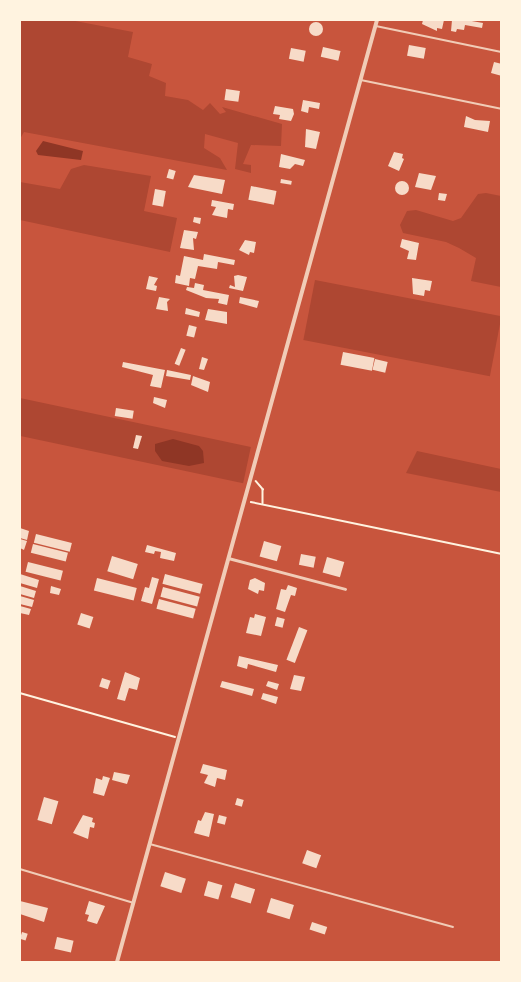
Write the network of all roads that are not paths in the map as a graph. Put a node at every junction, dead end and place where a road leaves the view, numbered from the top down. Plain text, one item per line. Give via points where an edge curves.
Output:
1 (377, 20) edge
2 (498, 20) edge
3 (501, 20) edge
4 (375, 26) junction
5 (501, 52) edge
6 (360, 80) junction
7 (501, 109) edge
8 (228, 558) junction
9 (345, 589) dead end
10 (150, 843) junction
11 (20, 869) edge
12 (133, 903) junction
13 (453, 927) dead end
14 (117, 963) edge

1 - 4 street
2 - 3 lane
4 - 5 lane
4 - 6 street
6 - 7 lane
6 - 8 street
8 - 9 street
8 - 10 street
10 - 12 street
10 - 13 lane
11 - 12 lane
12 - 14 street

